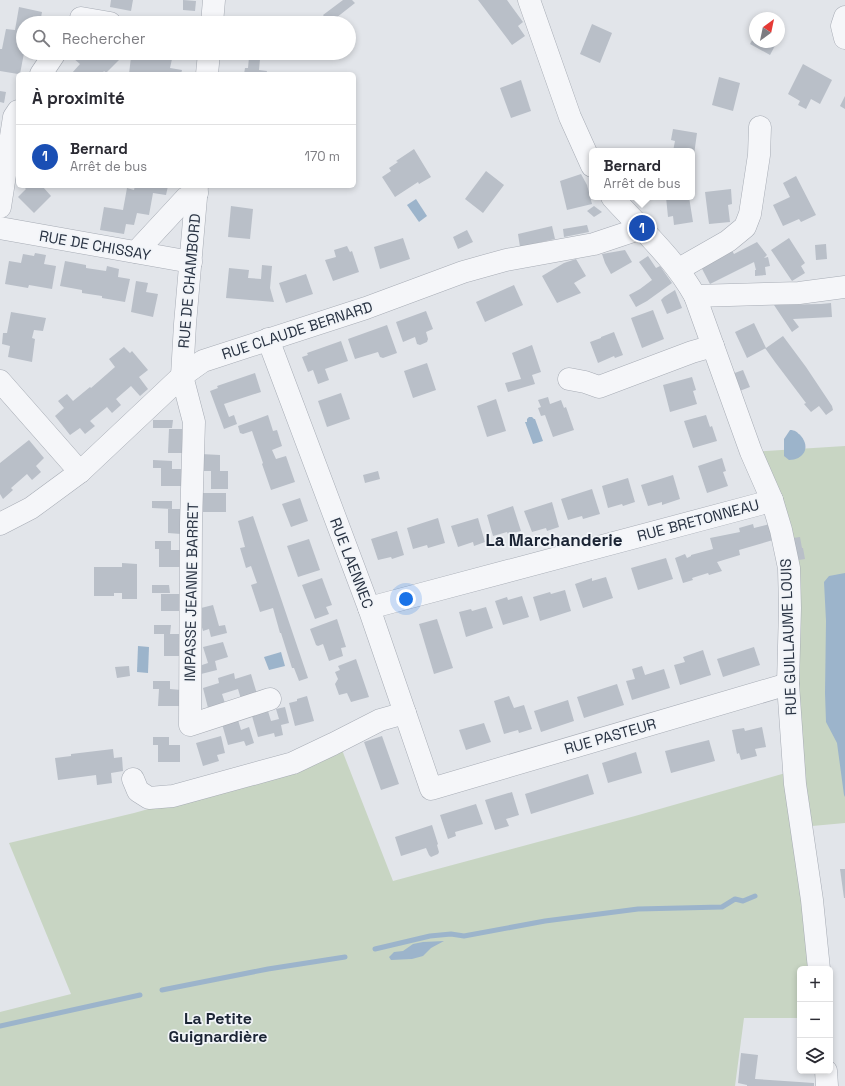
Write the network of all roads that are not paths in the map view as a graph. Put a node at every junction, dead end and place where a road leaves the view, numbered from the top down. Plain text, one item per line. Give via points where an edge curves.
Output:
1 (214, 0) edge
2 (529, 0) edge
3 (213, 16) edge
4 (845, 17) edge
5 (845, 38) edge
6 (50, 60) edge
7 (208, 60) edge
8 (42, 72) edge
9 (207, 72) edge
10 (16, 114) edge
11 (760, 127) dead end
12 (589, 160) edge
13 (197, 190) edge
14 (615, 200) edge
15 (0, 207) edge
16 (0, 228) edge
17 (642, 228) junction
18 (136, 252) junction
19 (191, 262) junction
20 (679, 269) junction
21 (845, 287) edge
22 (695, 296) junction
23 (268, 339) junction
24 (713, 346) junction
25 (182, 376) junction
26 (569, 379) dead end
27 (0, 381) edge
28 (80, 472) junction
29 (772, 500) junction
30 (0, 524) edge
31 (369, 608) junction
32 (788, 684) junction
33 (270, 699) dead end
34 (405, 712) junction
35 (133, 778) dead end
36 (431, 789) joint
37 (819, 966) edge
38 (826, 1074) edge
39 (827, 1086) edge

1 - 3 street
2 - 12 street via 570,117
4 - 5 street via 842,26
6 - 8 street
7 - 9 street
10 - 15 street
11 - 20 street via 758,163 750,214 745,227 728,241
13 - 18 street via 186,198
13 - 19 street, RUE DE CHAMBORD
14 - 17 street, RUE GUILLAUME LOUIS
16 - 18 street, RUE DE CHISSAY
17 - 20 street, RUE GUILLAUME LOUIS
17 - 23 street, RUE CLAUDE BERNARD via 594,244 506,260 463,272 366,308
18 - 19 street, RUE DE CHISSAY
19 - 25 street, RUE DE CHAMBORD
20 - 22 street, RUE GUILLAUME LOUIS
21 - 22 street via 799,293
22 - 24 street, RUE GUILLAUME LOUIS
23 - 25 street, RUE CLAUDE BERNARD via 204,361
23 - 31 street, RUE LAENNEC
24 - 26 street via 599,387
24 - 29 street, RUE GUILLAUME LOUIS via 751,452
25 - 28 street, RUE CLAUDE BERNARD
25 - 33 street, IMPASSE JEANNE BARRET via 194,422 190,725
27 - 28 street
28 - 30 street, RUE CLAUDE BERNARD via 31,508
29 - 31 street, RUE BRETONNEAU
29 - 32 street, RUE GUILLAUME LOUIS via 789,568
31 - 34 street, RUE LAENNEC
32 - 36 street, RUE PASTEUR
32 - 37 street, RUE GUILLAUME LOUIS via 796,794
34 - 35 street via 380,720 293,763 173,796 149,798 138,791
34 - 36 street, RUE LAENNEC
38 - 39 street

